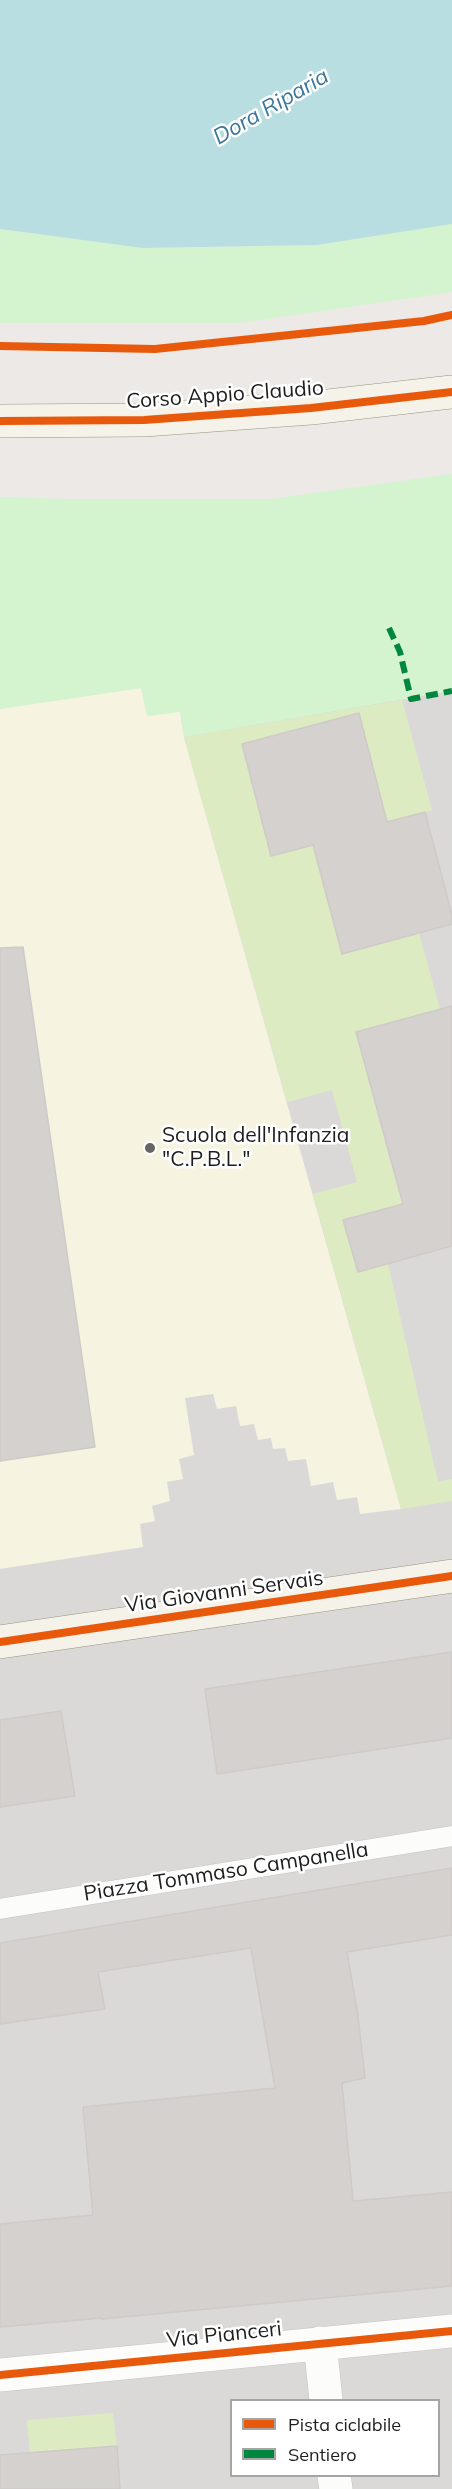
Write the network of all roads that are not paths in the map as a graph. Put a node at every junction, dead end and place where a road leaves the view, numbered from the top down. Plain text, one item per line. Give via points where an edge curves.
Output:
1 (452, 392) edge
2 (0, 421) edge
3 (452, 1576) edge
4 (0, 1642) edge
5 (452, 1836) edge
6 (0, 1909) edge
7 (452, 2331) edge
8 (320, 2343) junction
9 (0, 2375) edge
10 (326, 2399) edge

1 - 2 street, Corso Appio Claudio via 155,420
3 - 4 street, Via Giovanni Servais
5 - 6 lane, Piazza Tommaso Campanella
7 - 8 street, Via Pianceri
8 - 9 street, Via Pianceri
8 - 10 street

